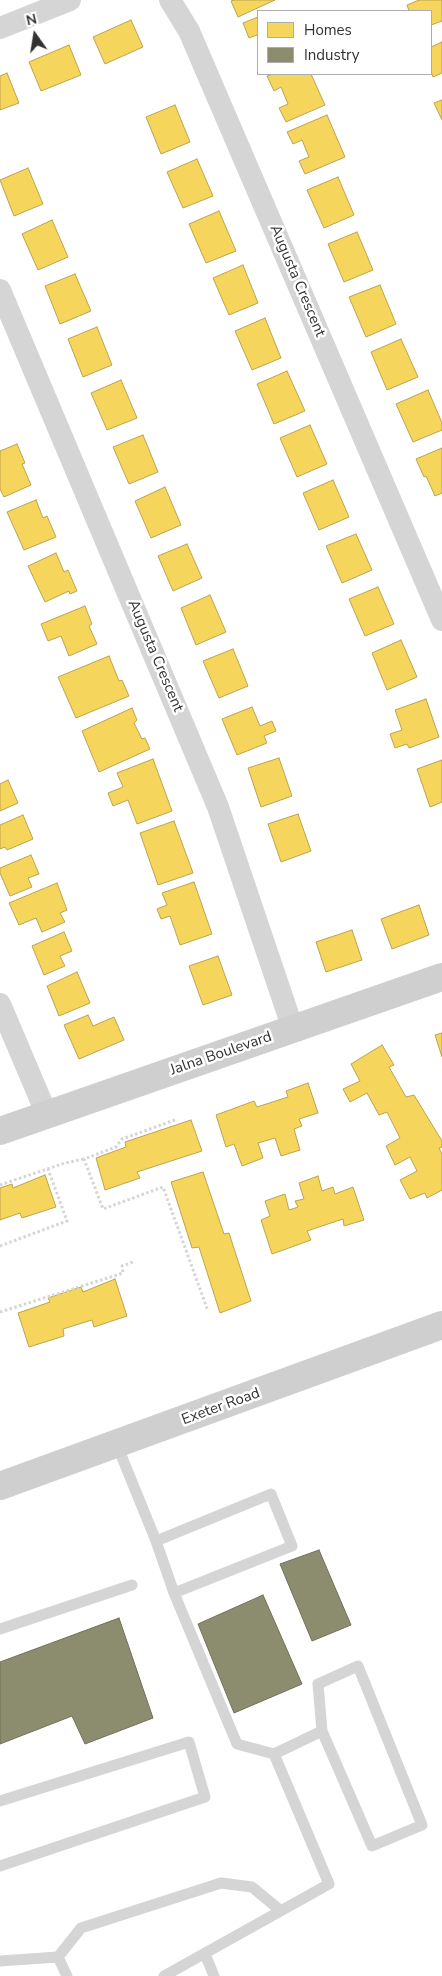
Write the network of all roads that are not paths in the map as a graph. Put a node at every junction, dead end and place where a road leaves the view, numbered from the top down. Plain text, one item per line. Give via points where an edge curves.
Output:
1 (70, 0) edge
2 (170, 0) edge
3 (0, 28) edge
4 (0, 290) edge
5 (442, 620) edge
6 (442, 977) edge
7 (0, 1004) edge
8 (293, 1029) junction
9 (47, 1115) junction
10 (0, 1131) edge
11 (442, 1325) edge
12 (117, 1445) junction
13 (0, 1486) edge
14 (156, 1541) junction
15 (132, 1586) dead end
16 (174, 1593) junction
17 (0, 1629) edge
18 (322, 1731) junction
19 (274, 1754) junction
20 (0, 1801) edge
21 (0, 1866) edge
22 (281, 1911) junction
23 (205, 1954) junction
24 (58, 1957) junction
25 (0, 1961) edge
26 (67, 1976) edge
27 (164, 1976) edge
28 (214, 1976) edge

1 - 3 street
2 - 5 street, Augusta Crescent via 189,31
4 - 8 street, Augusta Crescent via 218,807
6 - 8 street, Jalna Boulevard
7 - 9 street
8 - 9 street, Jalna Boulevard
9 - 10 street, Jalna Boulevard
11 - 12 street, Exeter Road
12 - 13 street, Exeter Road
12 - 14 lane
14 - 16 lane
14 - 16 lane via 271,1494 292,1546
15 - 17 lane
16 - 19 lane via 236,1744
18 - 18 lane via 318,1684 358,1666 422,1824 372,1846
18 - 19 lane
19 - 22 lane via 329,1884
20 - 21 lane via 190,1742 205,1796
22 - 23 lane
22 - 24 lane via 252,1887 221,1883 81,1928
23 - 27 lane
23 - 28 lane
24 - 25 lane
24 - 26 lane

